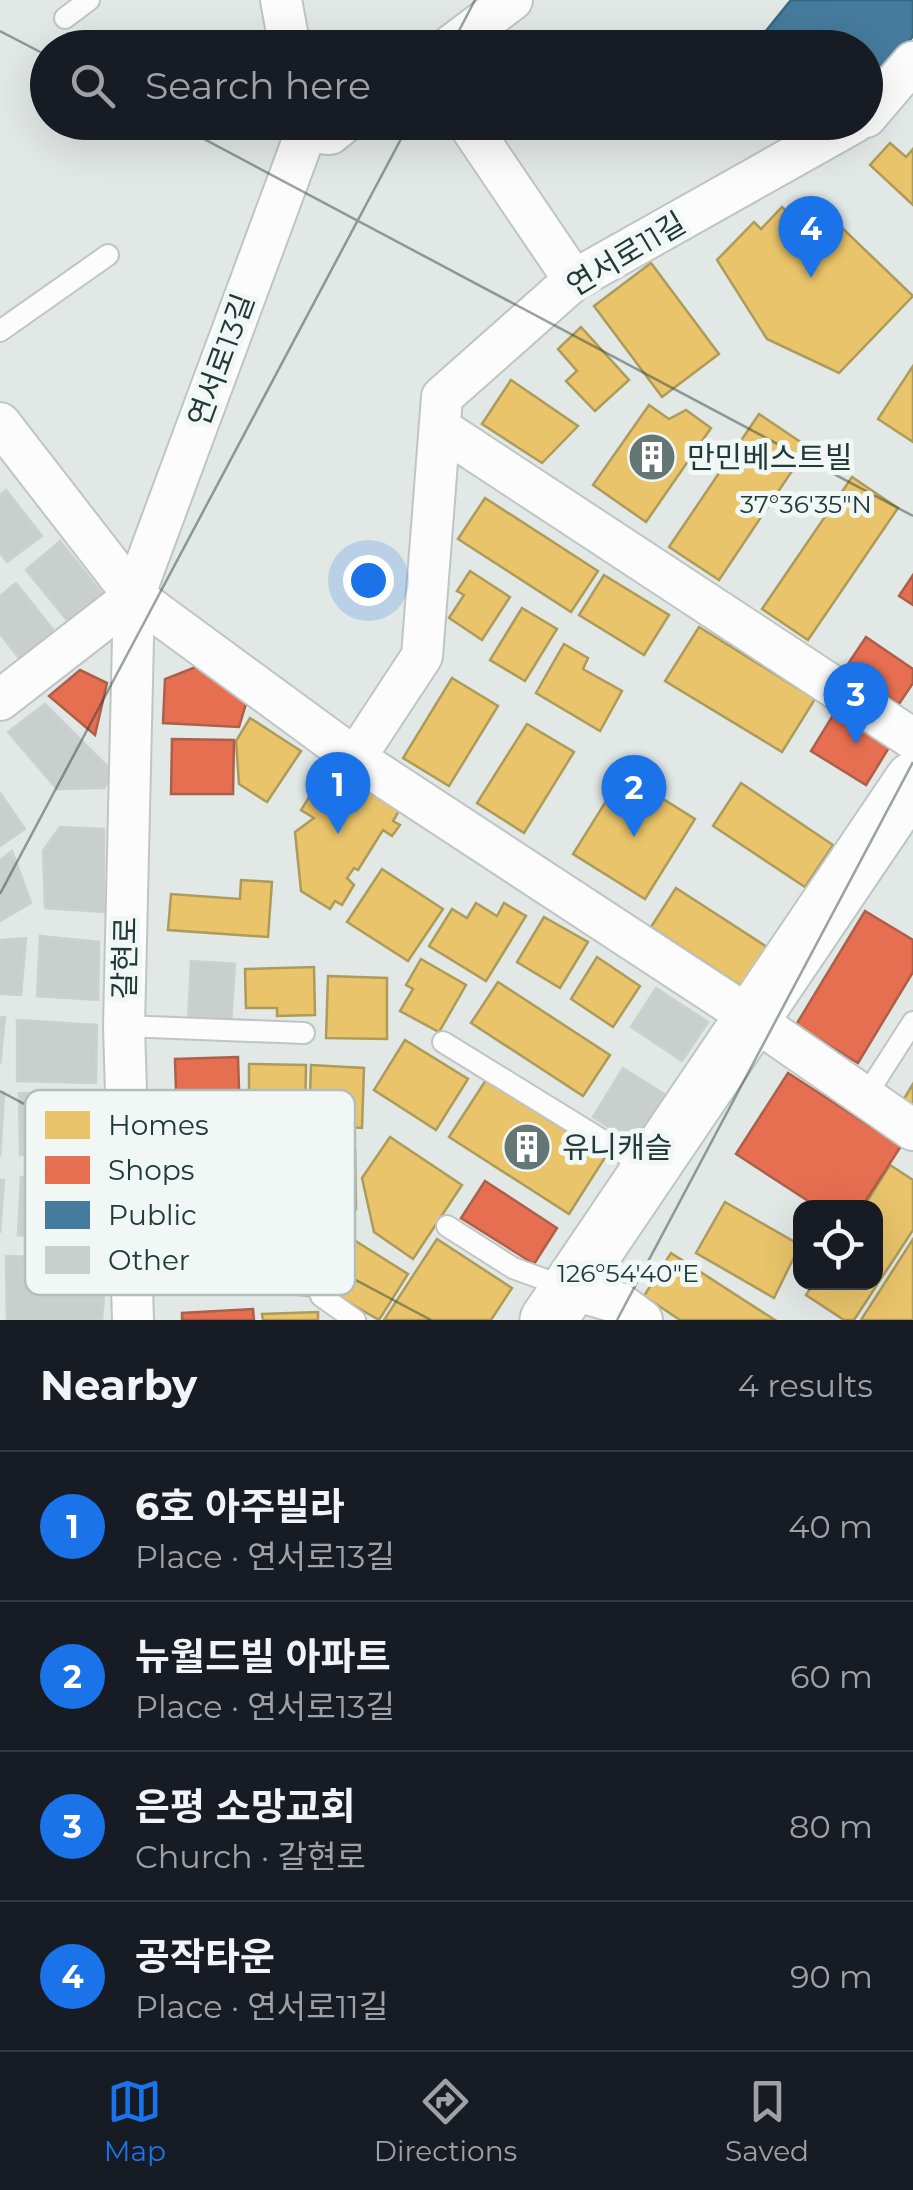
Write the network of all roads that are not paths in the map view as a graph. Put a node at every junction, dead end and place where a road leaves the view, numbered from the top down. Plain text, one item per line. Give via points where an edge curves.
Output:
1 (89, 0) edge
2 (282, 0) edge
3 (512, 0) edge
4 (66, 18) dead end
5 (287, 30) edge
6 (472, 30) edge
7 (913, 62) edge
8 (883, 96) edge
9 (300, 140) edge
10 (479, 140) edge
11 (823, 140) edge
12 (108, 255) dead end
13 (574, 280) junction
14 (0, 331) edge
15 (0, 423) edge
16 (440, 428) junction
17 (134, 596) junction
18 (0, 700) edge
19 (913, 739) edge
20 (355, 758) junction
21 (909, 796) edge
22 (750, 1017) junction
23 (913, 1022) edge
24 (124, 1026) junction
25 (304, 1033) dead end
26 (443, 1042) dead end
27 (126, 1090) edge
28 (865, 1096) junction
29 (913, 1130) edge
30 (649, 1170) junction
31 (447, 1226) dead end
32 (132, 1295) edge
33 (322, 1296) dead end
34 (559, 1304) edge
35 (133, 1320) edge
36 (355, 1320) edge
37 (642, 1320) edge

1 - 4 lane
2 - 5 street
3 - 6 street
7 - 8 street
9 - 17 street, 연서로13길
10 - 13 street
11 - 13 street, 연서로11길
12 - 14 lane
13 - 16 street, 연서로11길 via 442,397
15 - 17 street
16 - 19 street
16 - 20 street via 422,656
17 - 18 street
17 - 20 street
17 - 24 street, 갈현로
20 - 22 street
21 - 22 main road
22 - 28 street
22 - 30 main road
23 - 28 lane
24 - 25 lane
24 - 27 street, 갈현로
26 - 30 lane
28 - 29 street
30 - 34 main road
31 - 34 lane
32 - 35 street, 갈현로
33 - 36 lane
34 - 37 street via 619,1304

